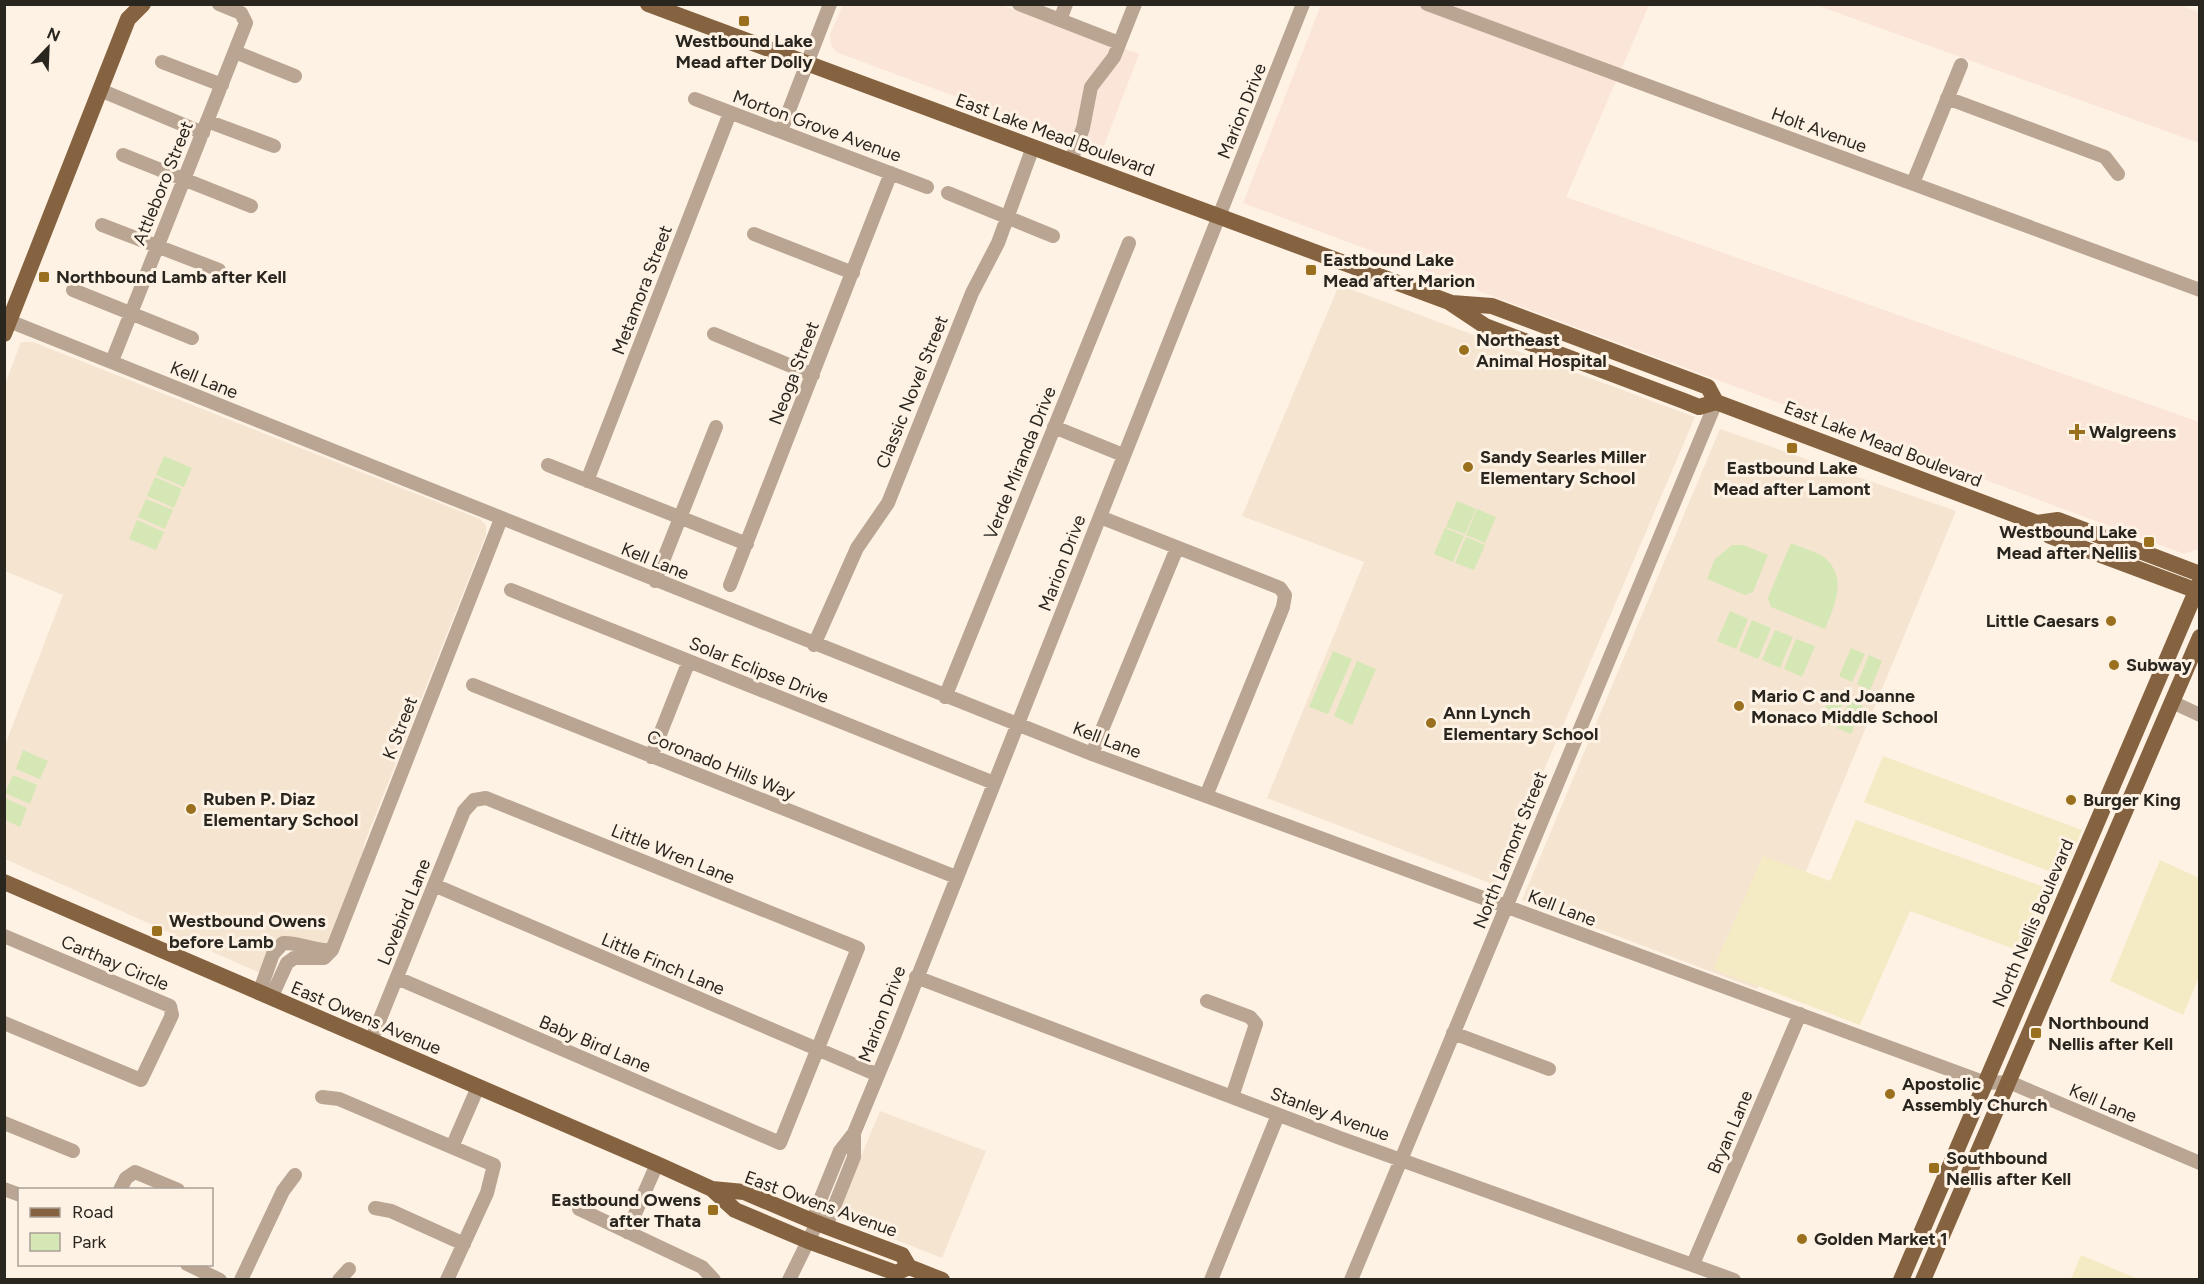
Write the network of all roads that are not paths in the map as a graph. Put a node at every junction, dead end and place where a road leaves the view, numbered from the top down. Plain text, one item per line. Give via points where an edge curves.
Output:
1 (142, 4) edge
2 (219, 4) edge
3 (648, 4) edge
4 (830, 4) edge
5 (1019, 4) edge
6 (1066, 4) edge
7 (1135, 4) edge
8 (1304, 4) edge
9 (1427, 4) edge
10 (128, 12) edge
11 (1060, 20) junction
12 (1119, 43) junction
13 (235, 52) junction
14 (162, 62) dead end
15 (806, 63) junction
16 (1960, 65) dead end
17 (295, 76) dead end
18 (222, 85) junction
19 (100, 90) junction
20 (1947, 98) junction
21 (695, 99) dead end
22 (730, 113) junction
23 (205, 127) junction
24 (781, 132) junction
25 (274, 146) dead end
26 (1033, 147) junction
27 (123, 155) dead end
28 (1071, 161) junction
29 (891, 173) junction
30 (2118, 174) dead end
31 (185, 182) junction
32 (1913, 183) junction
33 (927, 187) dead end
34 (948, 193) dead end
35 (251, 206) dead end
36 (1219, 216) junction
37 (1007, 217) junction
38 (102, 225) dead end
39 (754, 234) dead end
40 (1053, 236) dead end
41 (1129, 243) dead end
42 (158, 247) junction
43 (219, 270) dead end
44 (853, 273) junction
45 (73, 290) dead end
46 (2199, 290) edge
47 (1449, 302) junction
48 (129, 313) junction
49 (6, 325) edge
50 (714, 334) dead end
51 (192, 338) dead end
52 (1530, 343) junction
53 (1631, 358) junction
54 (112, 361) junction
55 (813, 375) junction
56 (1716, 402) junction
57 (716, 426) dead end
58 (1054, 428) junction
59 (1123, 455) junction
60 (548, 465) dead end
61 (587, 481) junction
62 (1100, 516) junction
63 (681, 518) junction
64 (501, 519) junction
65 (2037, 523) junction
66 (747, 544) junction
67 (1177, 548) junction
68 (2199, 574) edge
69 (655, 580) junction
70 (730, 585) dead end
71 (2198, 588) edge
72 (511, 590) dead end
73 (2199, 637) edge
74 (814, 645) junction
75 (689, 661) junction
76 (473, 685) dead end
77 (945, 697) junction
78 (2172, 702) junction
79 (2199, 715) edge
80 (1018, 725) junction
81 (1092, 754) junction
82 (651, 757) junction
83 (994, 783) junction
84 (2112, 785) junction
85 (1206, 796) junction
86 (474, 800) joint
87 (2099, 868) junction
88 (956, 877) junction
89 (4, 882) edge
90 (434, 885) junction
91 (1507, 907) junction
92 (4, 936) edge
93 (916, 977) junction
94 (397, 978) junction
95 (265, 996) junction
96 (1207, 1002) dead end
97 (1800, 1014) junction
98 (4, 1023) edge
99 (1453, 1033) junction
100 (371, 1041) junction
101 (817, 1050) junction
102 (1550, 1069) dead end
103 (878, 1074) junction
104 (2009, 1082) junction
105 (1986, 1083) junction
106 (478, 1087) junction
107 (322, 1097) dead end
108 (1232, 1097) junction
109 (1278, 1115) junction
110 (4, 1123) edge
111 (452, 1147) junction
112 (73, 1151) dead end
113 (1400, 1159) junction
114 (2199, 1163) edge
115 (657, 1164) junction
116 (295, 1175) dead end
117 (121, 1188) edge
118 (173, 1188) edge
119 (4, 1189) edge
120 (712, 1189) junction
121 (18, 1195) edge
122 (375, 1208) dead end
123 (579, 1209) dead end
124 (817, 1223) junction
125 (627, 1232) junction
126 (808, 1241) junction
127 (464, 1244) junction
128 (1693, 1264) junction
129 (192, 1266) edge
130 (909, 1267) junction
131 (220, 1280) edge
132 (241, 1280) edge
133 (447, 1280) edge
134 (714, 1280) edge
135 (789, 1280) edge
136 (942, 1280) edge
137 (1211, 1280) edge
138 (1351, 1280) edge
139 (1734, 1280) edge
140 (1901, 1280) edge
141 (1923, 1280) edge

1 - 10 main road
2 - 13 street, Attleboro Street via 241,13 246,24
3 - 15 main road, East Lake Mead Boulevard
4 - 15 street
5 - 11 street
6 - 11 street
7 - 12 street
8 - 36 street, Marion Drive
9 - 32 street, Holt Avenue
10 - 19 main road
11 - 12 street
12 - 28 street via 1114,57 1091,87
13 - 17 street
13 - 18 street, Attleboro Street
14 - 18 street
15 - 24 street
15 - 26 main road, East Lake Mead Boulevard
16 - 20 street
18 - 23 street, Attleboro Street
19 - 23 street
19 - 49 main road
20 - 30 street via 2105,157
20 - 32 street
21 - 22 street, Morton Grove Avenue
22 - 24 street, Morton Grove Avenue
22 - 61 street, Metamora Street
23 - 25 street
23 - 31 street, Attleboro Street
24 - 29 street, Morton Grove Avenue
26 - 28 main road, East Lake Mead Boulevard
26 - 37 street, Classic Novel Street
27 - 31 street
28 - 36 main road, East Lake Mead Boulevard
29 - 33 street, Morton Grove Avenue
29 - 44 street, Neoga Street
31 - 35 street
31 - 42 street, Attleboro Street
32 - 46 street, Holt Avenue
34 - 37 street
36 - 47 main road, East Lake Mead Boulevard
36 - 59 street, Marion Drive
37 - 40 street
37 - 74 street, Classic Novel Street via 968,302 888,503 856,548
38 - 42 street
39 - 44 street
41 - 58 street, Verde Miranda Drive
42 - 43 street
42 - 48 street, Attleboro Street
44 - 55 street, Neoga Street
45 - 48 street
47 - 52 main road, East Lake Mead Boulevard via 1485,326
47 - 53 main road, East Lake Mead Boulevard via 1492,306
48 - 51 street
48 - 54 street, Attleboro Street
49 - 54 street, Kell Lane
50 - 55 street
52 - 53 main road via 1537,337 1604,360
52 - 56 main road, East Lake Mead Boulevard via 1699,407
53 - 56 main road, East Lake Mead Boulevard via 1708,387
54 - 64 street, Kell Lane
55 - 66 street, Neoga Street
56 - 65 main road, East Lake Mead Boulevard
56 - 91 street, North Lamont Street
57 - 63 street
58 - 59 street
58 - 77 street, Verde Miranda Drive
59 - 62 street, Marion Drive
60 - 61 street
61 - 63 street
62 - 67 street
62 - 80 street, Marion Drive
63 - 66 street
63 - 69 street
64 - 69 street, Kell Lane
64 - 95 street, K Street via 332,950 283,943 273,954
65 - 68 main road, East Lake Mead Boulevard via 2058,520
65 - 71 main road, East Lake Mead Boulevard via 2050,536
66 - 70 street, Neoga Street
67 - 81 street
67 - 85 street via 1280,588 1285,595
69 - 74 street, Kell Lane
71 - 84 main road, North Nellis Boulevard
72 - 75 street, Solar Eclipse Drive
73 - 78 main road
74 - 77 street, Kell Lane
75 - 82 street
75 - 83 street, Solar Eclipse Drive
76 - 82 street, Coronado Hills Way
77 - 80 street, Kell Lane
78 - 79 street
78 - 87 main road
80 - 81 street, Kell Lane
80 - 83 street, Marion Drive
81 - 85 street, Kell Lane
82 - 88 street, Coronado Hills Way
83 - 88 street, Marion Drive
84 - 87 main road via 2119,798 2103,836
84 - 105 main road, North Nellis Boulevard
85 - 91 street, Kell Lane
86 - 90 street, Lovebird Lane via 464,811
86 - 101 street, Little Wren Lane via 486,798 858,948
87 - 104 main road
88 - 93 street, Marion Drive
89 - 95 main road, East Owens Avenue
90 - 94 street, Lovebird Lane
90 - 101 street, Little Finch Lane
91 - 97 street, Kell Lane
91 - 99 street, North Lamont Street
92 - 98 street, Carthay Circle via 170,1006 172,1014 141,1080
93 - 103 street, Marion Drive
93 - 108 street, Stanley Avenue
94 - 100 street, Lovebird Lane
94 - 101 street, Baby Bird Lane via 780,1143
95 - 100 main road, East Owens Avenue
96 - 108 street via 1250,1017 1256,1024
97 - 105 street, Kell Lane
97 - 128 street, Bryan Lane
99 - 102 street
99 - 113 street, North Lamont Street
100 - 106 main road, East Owens Avenue
101 - 103 street, Little Finch Lane
103 - 124 street, Marion Drive via 854,1133 840,1151 816,1210
104 - 105 street, Kell Lane
104 - 114 street, Kell Lane
104 - 141 main road
105 - 140 main road, North Nellis Boulevard
106 - 111 street
106 - 115 main road, East Owens Avenue
107 - 111 street via 339,1099
108 - 109 street, Stanley Avenue
109 - 113 street, Stanley Avenue
109 - 137 street
110 - 112 street
111 - 127 street via 494,1165 487,1193
113 - 128 street, Stanley Avenue
113 - 138 street, North Lamont Street
115 - 120 main road, East Owens Avenue
115 - 125 street
116 - 132 street via 283,1191
117 - 118 street via 135,1172
119 - 121 street
120 - 124 main road, East Owens Avenue via 744,1192
120 - 126 main road, East Owens Avenue via 735,1209
122 - 127 street via 391,1211
123 - 125 street
124 - 126 street, Marion Drive
124 - 130 main road, East Owens Avenue via 902,1255
125 - 134 street via 702,1267
126 - 130 main road, East Owens Avenue via 896,1273
126 - 135 street, Marion Drive
127 - 133 street
128 - 139 street, Stanley Avenue
129 - 131 street
130 - 136 main road, East Owens Avenue

